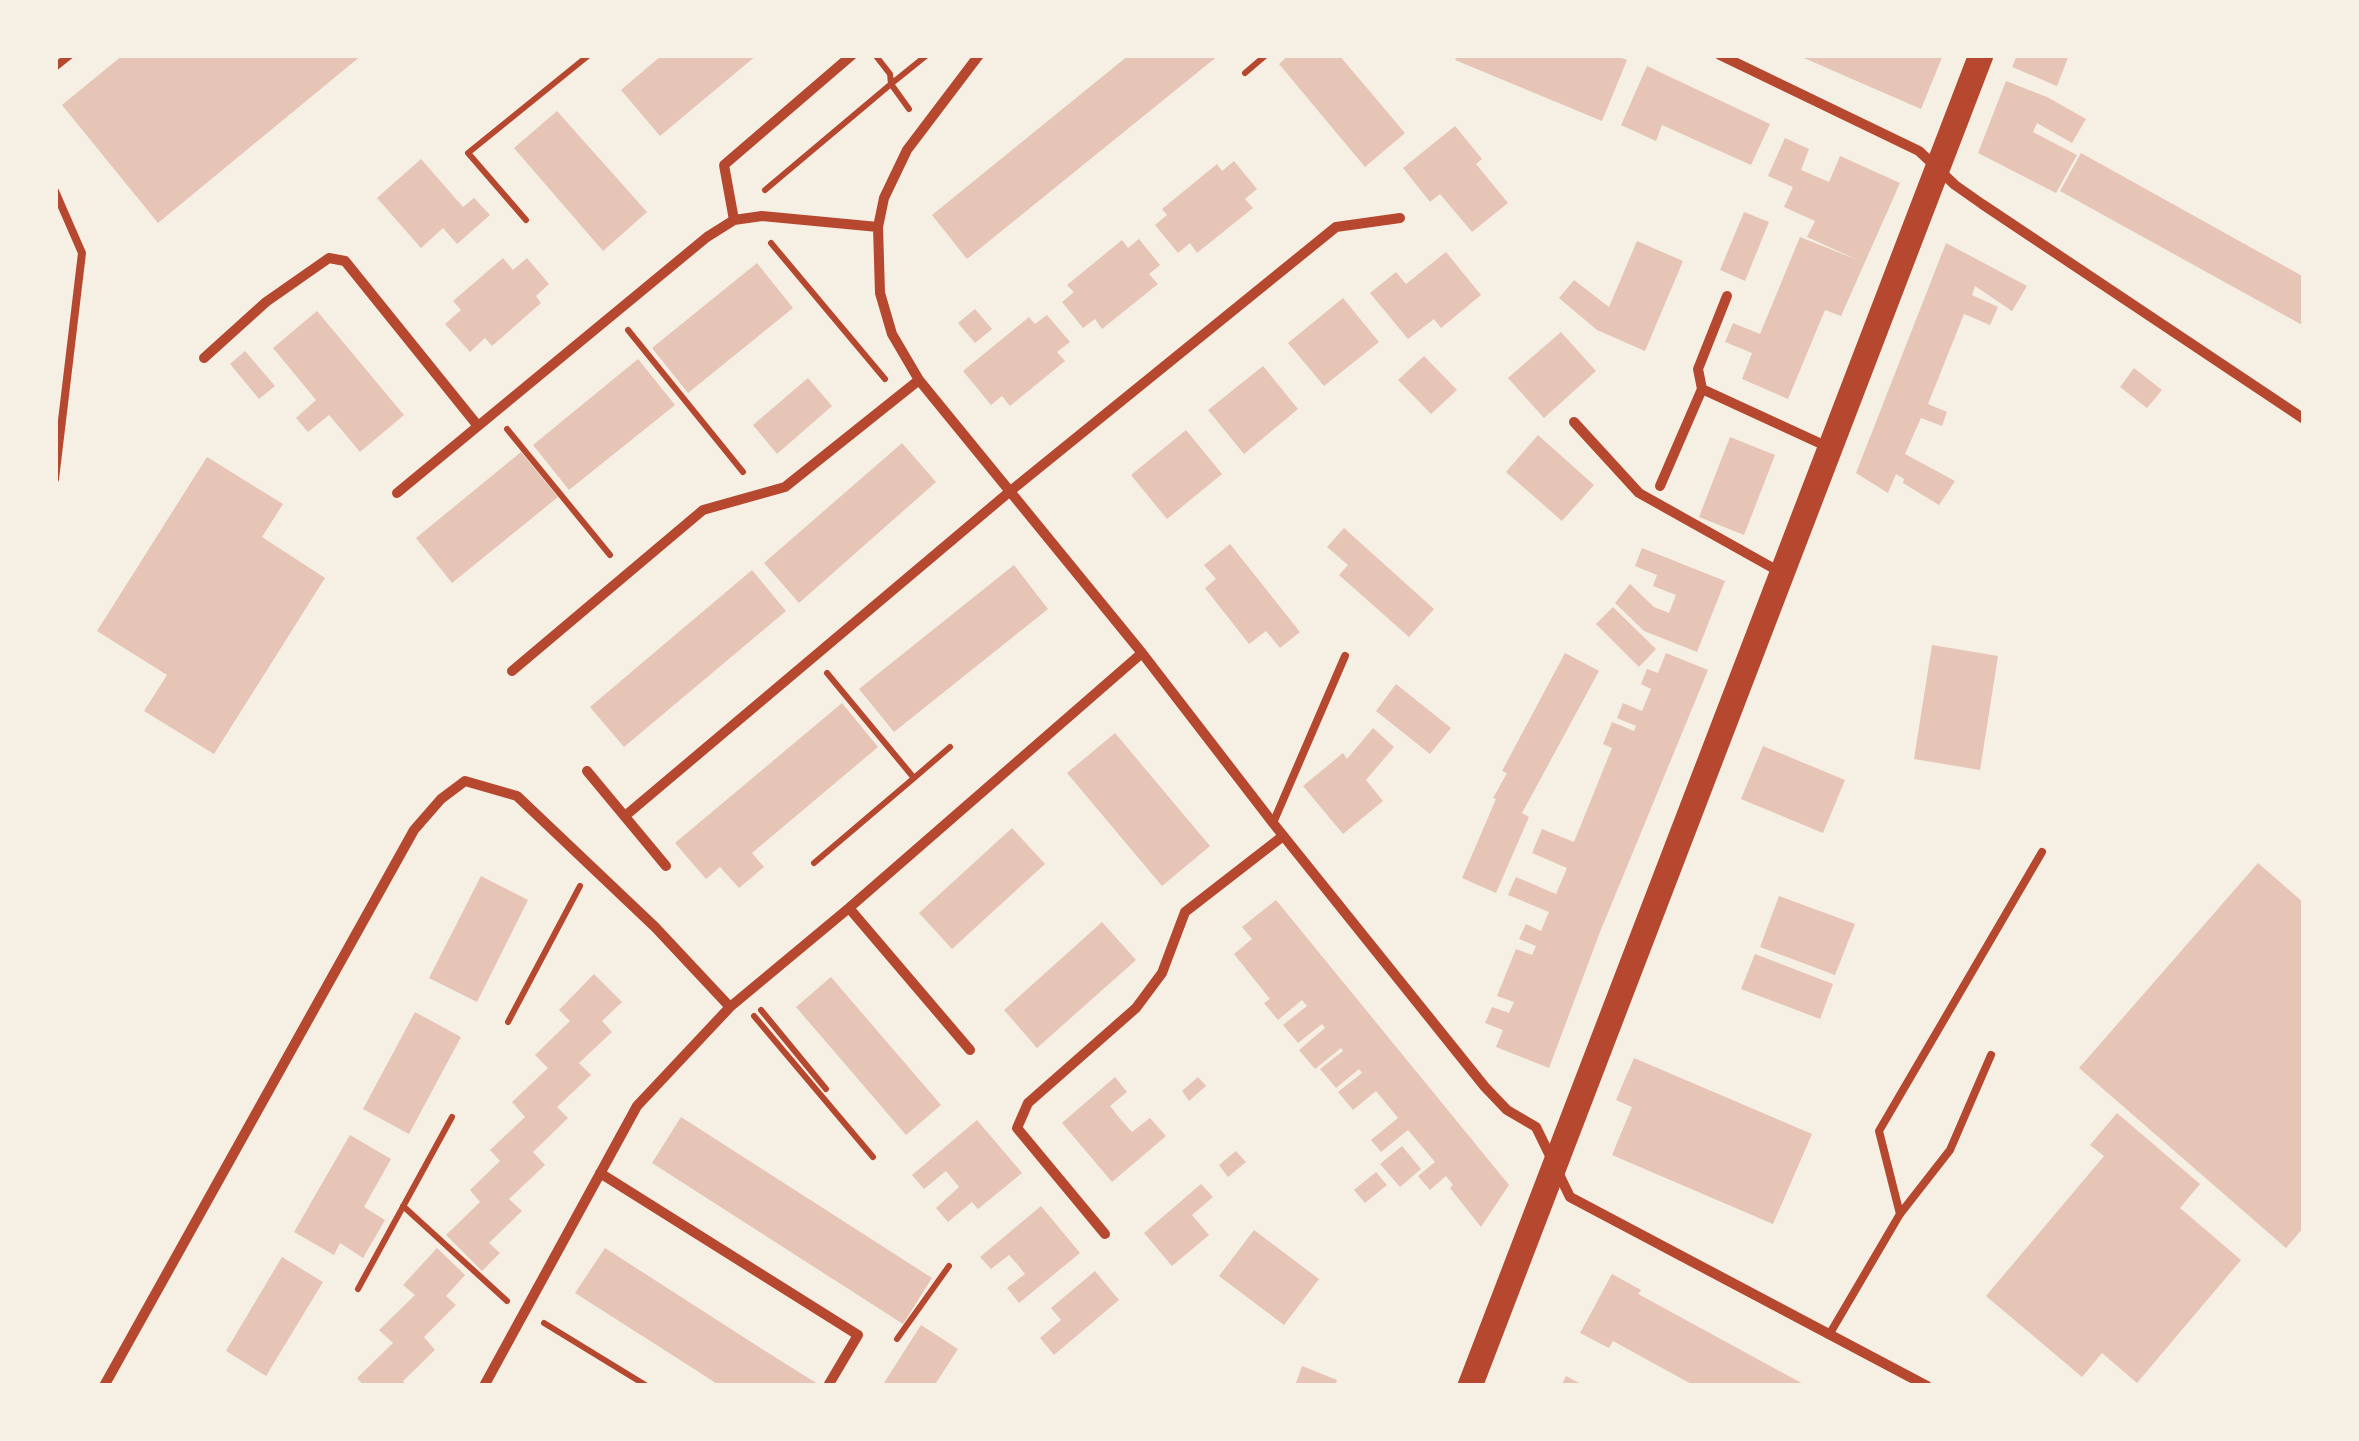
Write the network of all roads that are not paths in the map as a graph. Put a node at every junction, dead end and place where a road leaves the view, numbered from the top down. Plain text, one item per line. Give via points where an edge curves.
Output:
1 (70, 55) edge
2 (852, 55) edge
3 (979, 55) edge
4 (1720, 55) edge
5 (1981, 55) edge
6 (55, 67) edge
7 (1938, 166) junction
8 (55, 191) edge
9 (1400, 218) dead end
10 (734, 220) junction
11 (878, 227) junction
12 (1727, 296) dead end
13 (204, 358) dead end
14 (919, 380) junction
15 (1702, 388) junction
16 (2304, 419) edge
17 (1574, 422) dead end
18 (478, 426) junction
19 (1828, 447) junction
20 (55, 479) edge
21 (1660, 486) dead end
22 (396, 492) dead end
23 (1008, 493) junction
24 (1780, 572) junction
25 (1142, 652) junction
26 (1345, 656) dead end
27 (512, 671) dead end
28 (588, 771) dead end
29 (625, 816) junction
30 (1273, 823) junction
31 (1283, 836) junction
32 (2042, 852) dead end
33 (666, 866) dead end
34 (849, 908) junction
35 (730, 1007) junction
36 (970, 1050) dead end
37 (1991, 1054) dead end
38 (1554, 1164) junction
39 (600, 1173) junction
40 (1900, 1214) junction
41 (1105, 1234) dead end
42 (1828, 1336) junction
43 (829, 1384) edge
44 (104, 1386) edge
45 (484, 1386) edge
46 (1470, 1386) edge
47 (1926, 1386) edge

1 - 6 lane
2 - 10 street via 724,166
3 - 11 street via 906,150
4 - 7 street
5 - 7 main road
7 - 16 street via 1955,185 2076,269
7 - 19 main road
8 - 20 lane via 82,253
9 - 23 street via 1336,226
10 - 11 street via 762,216
10 - 18 street
11 - 14 street via 880,292 892,334
12 - 15 street via 1698,369
13 - 18 street via 329,258 345,261
14 - 23 street
14 - 27 street via 785,487 703,510
15 - 19 street
15 - 21 street
17 - 24 street via 1639,493
18 - 22 street
19 - 24 main road
23 - 25 street
23 - 29 street
24 - 38 main road
25 - 30 street
25 - 34 street
26 - 30 lane
28 - 29 street
29 - 33 street
30 - 31 street
31 - 38 street via 1485,1087 1536,1128
31 - 41 street via 1186,912 1162,974 1136,1008 1028,1104 1017,1128
32 - 40 lane via 1879,1131
34 - 35 street
34 - 36 street
35 - 39 street via 636,1106
35 - 44 street via 517,796 464,782 414,830
37 - 40 lane via 1950,1150
38 - 42 street via 1570,1197
38 - 46 main road
39 - 43 street via 858,1335
39 - 45 street
40 - 42 lane
42 - 47 street

